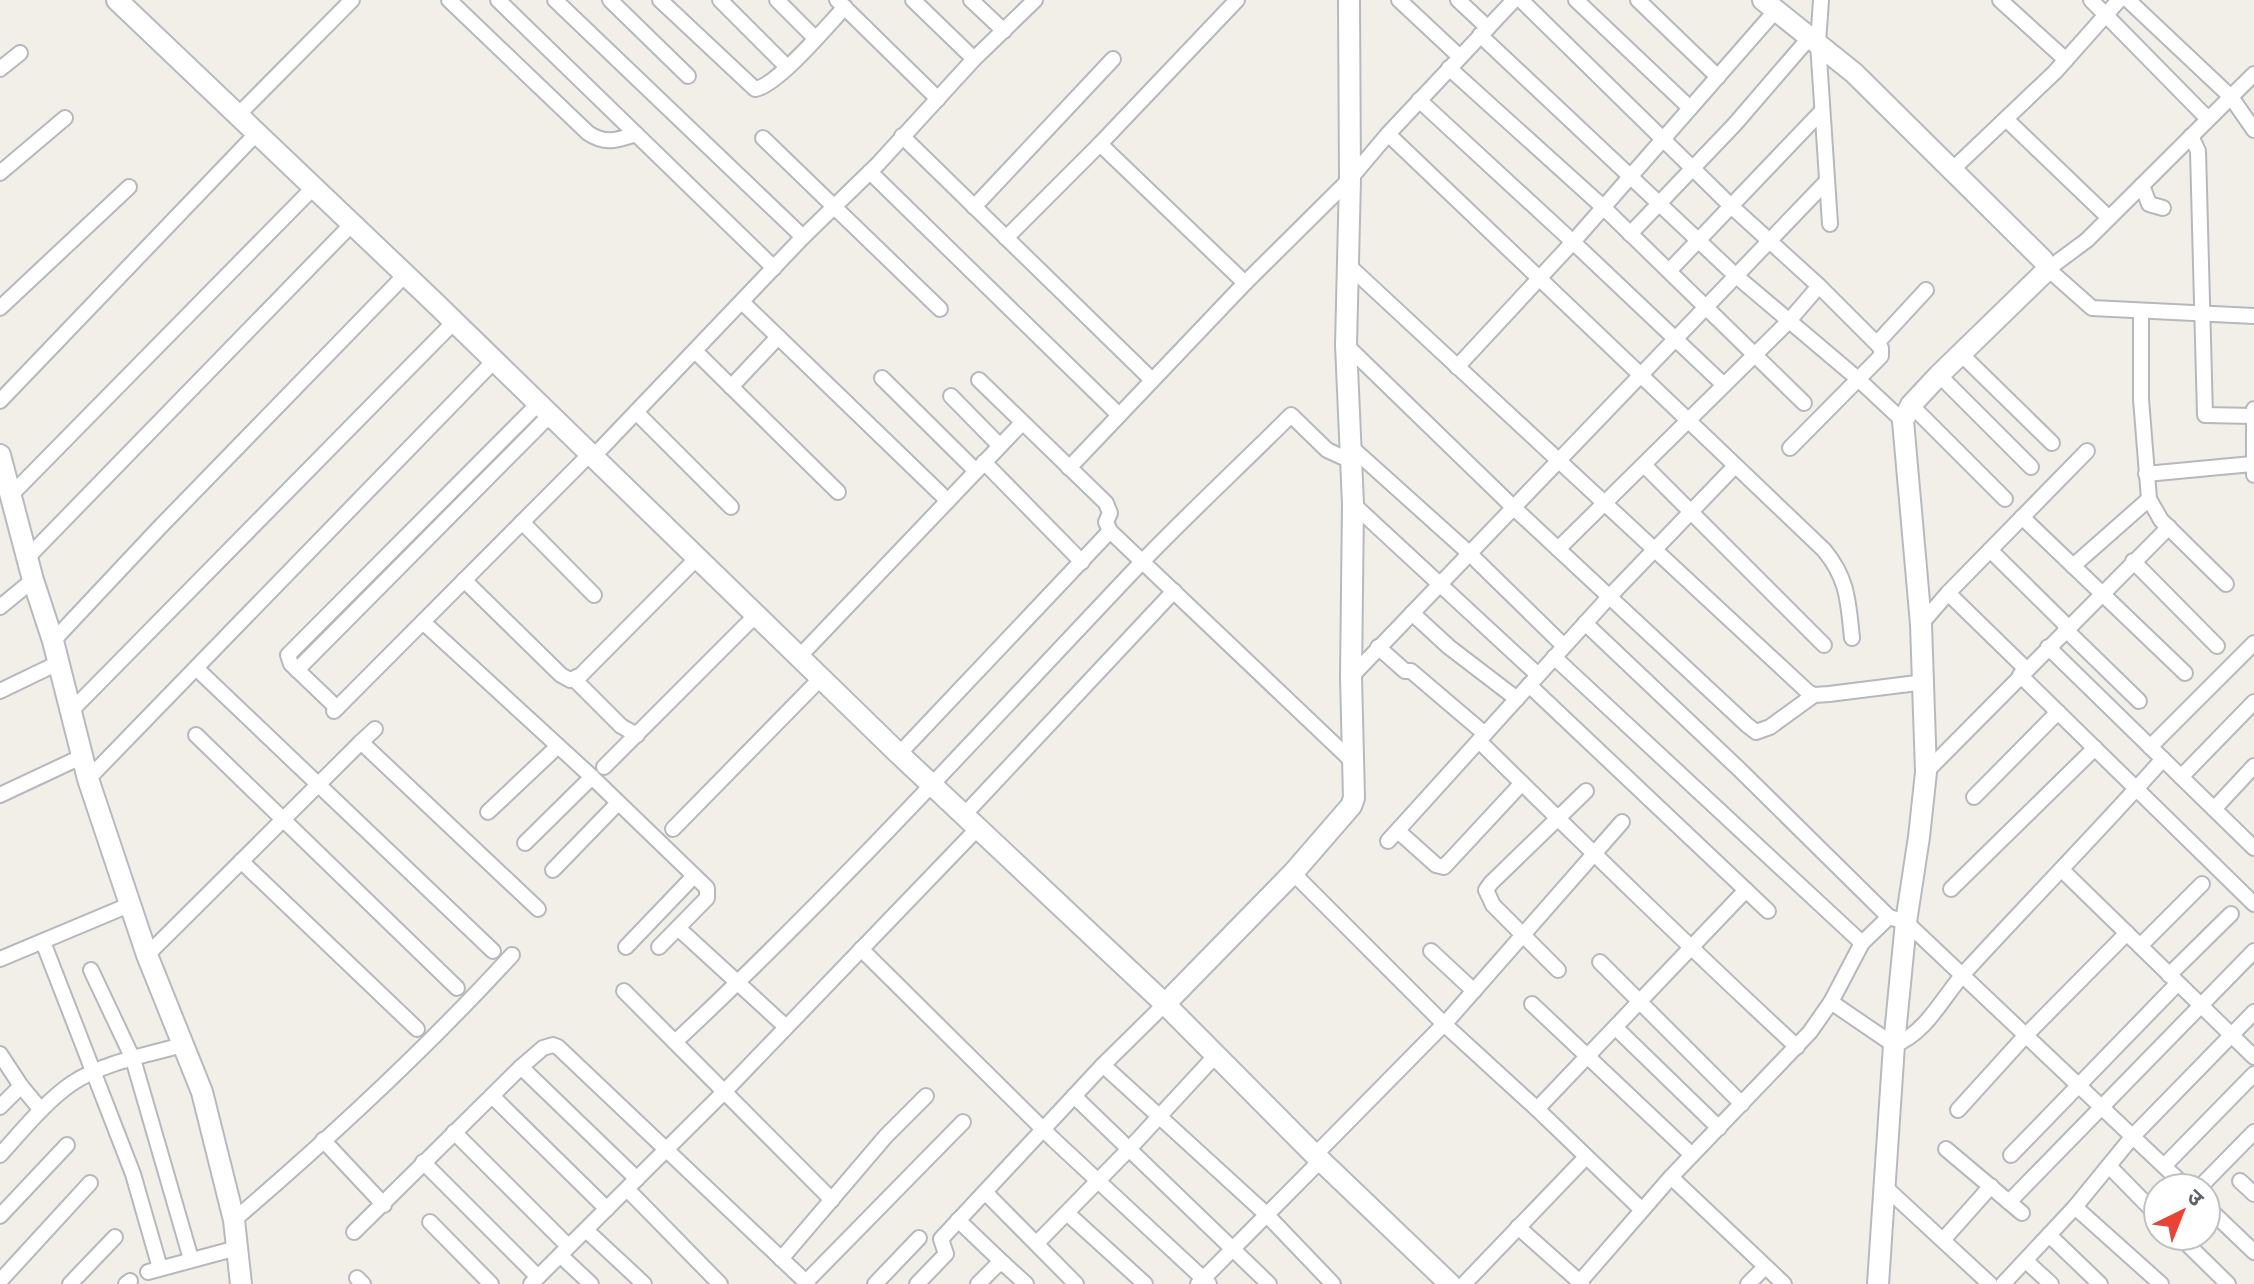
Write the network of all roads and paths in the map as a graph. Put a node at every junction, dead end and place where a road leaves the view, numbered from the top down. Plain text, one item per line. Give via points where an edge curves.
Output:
1 (117, 0) edge
2 (352, 0) edge
3 (449, 0) edge
4 (498, 0) edge
5 (555, 0) edge
6 (610, 0) edge
7 (660, 0) edge
8 (720, 0) edge
9 (777, 0) edge
10 (913, 0) edge
11 (971, 0) edge
12 (1034, 0) edge
13 (1237, 0) edge
14 (1399, 0) edge
15 (1458, 0) edge
16 (1514, 0) edge
17 (1521, 0) edge
18 (1576, 0) edge
19 (1638, 0) edge
20 (1821, 0) edge
21 (2000, 0) edge
22 (2091, 0) edge
23 (2119, 0) edge
24 (2128, 0) edge
25 (1352, 3) edge
26 (841, 4) edge
27 (1770, 5) edge
28 (2105, 15) junction
29 (1004, 31) junction
30 (1484, 32) junction
31 (815, 38) junction
32 (1814, 40) junction
33 (20, 53) dead end
34 (974, 59) junction
35 (1113, 59) dead end
36 (2066, 60) junction
37 (1455, 62) junction
38 (787, 67) junction
39 (0, 69) edge
40 (2254, 74) edge
41 (688, 76) dead end
42 (1718, 77) junction
43 (2231, 97) junction
44 (938, 99) junction
45 (1419, 100) junction
46 (1690, 108) junction
47 (1820, 113) junction
48 (237, 116) junction
49 (65, 118) dead end
50 (2208, 119) junction
51 (2007, 120) junction
52 (2254, 130) edge
53 (256, 134) junction
54 (636, 134) junction
55 (1388, 134) junction
56 (902, 136) junction
57 (2191, 136) junction
58 (763, 138) dead end
59 (1663, 139) junction
60 (1100, 144) junction
61 (1692, 168) junction
62 (1953, 169) junction
63 (870, 172) junction
64 (0, 173) edge
65 (1631, 175) junction
66 (1350, 179) junction
67 (1825, 183) junction
68 (2142, 185) junction
69 (129, 187) dead end
70 (313, 188) junction
71 (1660, 203) junction
72 (1730, 205) junction
73 (834, 207) junction
74 (974, 207) junction
75 (1603, 207) junction
76 (2163, 208) dead end
77 (2108, 217) junction
78 (1830, 224) dead end
79 (351, 225) junction
80 (1630, 234) junction
81 (803, 237) junction
82 (1006, 238) junction
83 (1699, 240) junction
84 (1771, 240) junction
85 (1573, 242) junction
86 (1347, 264) junction
87 (774, 268) junction
88 (2048, 269) junction
89 (1669, 271) junction
90 (1735, 275) junction
91 (404, 276) junction
92 (1539, 278) junction
93 (1245, 283) junction
94 (1819, 286) junction
95 (1926, 290) dead end
96 (742, 302) junction
97 (1706, 307) junction
98 (0, 308) edge
99 (940, 309) dead end
100 (2141, 311) junction
101 (2201, 314) junction
102 (2254, 316) edge
103 (1788, 322) junction
104 (453, 323) junction
105 (778, 337) junction
106 (1675, 338) junction
107 (1877, 343) junction
108 (1346, 345) junction
109 (695, 351) junction
110 (1960, 353) junction
111 (1754, 355) junction
112 (494, 361) junction
113 (1457, 367) junction
114 (1640, 374) junction
115 (1939, 375) junction
116 (882, 378) dead end
117 (1858, 379) junction
118 (979, 380) dead end
119 (1152, 380) junction
120 (1724, 385) junction
121 (731, 387) junction
122 (951, 396) dead end
123 (0, 401) edge
124 (1804, 403) dead end
125 (2254, 409) edge
126 (544, 410) junction
127 (636, 412) junction
128 (1907, 413) junction
129 (1119, 415) junction
130 (2254, 416) edge
131 (1688, 421) junction
132 (1022, 423) junction
133 (2052, 443) dead end
134 (1000, 446) junction
135 (1790, 448) dead end
136 (2087, 451) dead end
137 (1351, 454) junction
138 (0, 455) edge
139 (591, 455) junction
140 (1557, 460) junction
141 (1644, 465) junction
142 (980, 466) junction
143 (1735, 466) junction
144 (2031, 467) dead end
145 (1069, 468) junction
146 (2253, 470) edge
147 (2146, 474) junction
148 (838, 492) dead end
149 (11, 495) junction
150 (2005, 499) dead end
151 (2149, 499) junction
152 (948, 501) junction
153 (1353, 504) junction
154 (1604, 504) junction
155 (731, 507) dead end
156 (1513, 507) junction
157 (1690, 513) junction
158 (2022, 517) junction
159 (522, 522) junction
160 (2169, 527) junction
161 (1110, 531) junction
162 (1558, 549) junction
163 (1990, 550) junction
164 (1653, 551) junction
165 (1469, 553) junction
166 (28, 557) junction
167 (697, 558) junction
168 (2133, 561) junction
169 (1082, 562) junction
170 (1143, 562) junction
171 (2073, 566) junction
172 (33, 580) junction
173 (464, 580) junction
174 (1441, 583) junction
175 (2226, 584) dead end
176 (1174, 591) junction
177 (1948, 593) junction
178 (2101, 594) junction
179 (594, 595) dead end
180 (1609, 597) junction
181 (0, 607) edge
182 (1412, 613) junction
183 (757, 614) junction
184 (423, 622) junction
185 (1585, 623) junction
186 (1921, 624) junction
187 (2067, 628) junction
188 (1852, 638) dead end
189 (53, 641) junction
190 (2254, 643) edge
191 (1824, 645) dead end
192 (2217, 646) dead end
193 (1378, 647) junction
194 (2048, 647) junction
195 (1559, 652) junction
196 (799, 657) junction
197 (58, 663) junction
198 (196, 668) junction
199 (2023, 672) junction
200 (2185, 673) dead end
201 (1351, 677) junction
202 (821, 678) junction
203 (575, 680) junction
204 (1534, 680) junction
205 (1925, 682) junction
206 (0, 691) edge
207 (1814, 695) junction
208 (1517, 699) junction
209 (2139, 701) dead end
210 (2254, 702) edge
211 (71, 711) junction
212 (2058, 712) junction
213 (375, 729) dead end
214 (196, 735) dead end
215 (637, 735) junction
216 (1482, 737) junction
217 (361, 742) junction
218 (558, 746) junction
219 (2150, 747) junction
220 (2095, 748) junction
221 (899, 754) junction
222 (81, 757) junction
223 (2163, 759) junction
224 (1352, 761) junction
225 (2254, 766) edge
226 (598, 772) junction
227 (1926, 772) junction
228 (2181, 777) junction
229 (88, 779) junction
230 (318, 783) junction
231 (1522, 783) junction
232 (932, 785) junction
233 (2137, 789) junction
234 (1586, 791) dead end
235 (0, 795) edge
236 (1974, 797) dead end
237 (618, 803) junction
238 (2214, 809) junction
239 (488, 812) dead end
240 (1558, 816) junction
241 (282, 818) junction
242 (971, 822) junction
243 (1622, 822) dead end
244 (2254, 825) edge
245 (673, 829) dead end
246 (2242, 837) junction
247 (525, 843) dead end
248 (2254, 848) edge
249 (1594, 851) junction
250 (241, 861) junction
251 (553, 870) dead end
252 (2062, 870) junction
253 (1293, 873) junction
254 (693, 877) junction
255 (2202, 884) dead end
256 (1951, 889) dead end
257 (1746, 890) junction
258 (2254, 904) edge
259 (129, 905) junction
260 (538, 909) dead end
261 (1768, 911) dead end
262 (2231, 914) dead end
263 (1897, 920) junction
264 (678, 928) junction
265 (2127, 933) junction
266 (1523, 936) junction
267 (43, 942) junction
268 (1862, 943) junction
269 (2140, 946) junction
270 (626, 947) dead end
271 (659, 947) dead end
272 (861, 949) junction
273 (1691, 949) junction
274 (493, 951) dead end
275 (1431, 951) dead end
276 (2254, 951) edge
277 (147, 955) junction
278 (512, 955) dead end
279 (0, 959) edge
280 (1600, 962) dead end
281 (91, 970) dead end
282 (1558, 970) dead end
283 (1963, 974) junction
284 (2174, 979) junction
285 (739, 983) junction
286 (457, 988) dead end
287 (624, 991) dead end
288 (1474, 991) junction
289 (1640, 1002) junction
290 (1831, 1002) junction
291 (1165, 1004) junction
292 (1532, 1004) dead end
293 (2200, 1005) junction
294 (2254, 1012) edge
295 (1444, 1024) junction
296 (786, 1027) junction
297 (1616, 1028) junction
298 (417, 1029) dead end
299 (2026, 1035) junction
300 (2232, 1035) junction
301 (675, 1042) junction
302 (183, 1045) junction
303 (1894, 1045) junction
304 (1797, 1047) junction
305 (0, 1054) edge
306 (1216, 1055) junction
307 (1589, 1056) junction
308 (2254, 1057) edge
309 (133, 1059) junction
310 (1103, 1065) junction
311 (521, 1067) junction
312 (93, 1072) junction
313 (2254, 1074) edge
314 (2078, 1084) junction
315 (21, 1086) junction
316 (725, 1091) junction
317 (492, 1096) junction
318 (926, 1096) dead end
319 (1074, 1096) junction
320 (1742, 1104) junction
321 (2101, 1105) junction
322 (0, 1107) edge
323 (1537, 1109) junction
324 (41, 1110) junction
325 (1958, 1110) dead end
326 (1159, 1117) junction
327 (963, 1122) dead end
328 (1719, 1128) junction
329 (1044, 1129) junction
330 (454, 1132) junction
331 (2254, 1132) edge
332 (2133, 1136) junction
333 (323, 1140) junction
334 (67, 1145) dead end
335 (1131, 1147) junction
336 (1946, 1149) dead end
337 (666, 1150) junction
338 (0, 1155) edge
339 (1692, 1155) junction
340 (2011, 1155) dead end
341 (1318, 1157) junction
342 (1586, 1157) junction
343 (423, 1162) junction
344 (2109, 1166) junction
345 (2164, 1166) junction
346 (2170, 1172) edge
347 (2215, 1172) edge
348 (1671, 1177) junction
349 (1099, 1181) junction
350 (2240, 1181) dead end
351 (90, 1183) dead end
352 (632, 1184) junction
353 (1884, 1186) junction
354 (1991, 1186) junction
355 (985, 1192) junction
356 (2254, 1194) edge
357 (832, 1200) junction
358 (2142, 1200) edge
359 (2009, 1202) junction
360 (384, 1205) junction
361 (2075, 1207) junction
362 (607, 1209) junction
363 (1642, 1210) junction
364 (1067, 1213) junction
365 (2022, 1213) dead end
366 (1266, 1214) junction
367 (0, 1216) edge
368 (234, 1220) junction
369 (958, 1220) junction
370 (2222, 1221) edge
371 (430, 1222) dead end
372 (1518, 1227) junction
373 (586, 1230) junction
374 (354, 1232) dead end
375 (2049, 1235) junction
376 (115, 1237) dead end
377 (919, 1238) dead end
378 (1943, 1240) junction
379 (1037, 1243) junction
380 (1234, 1247) junction
381 (237, 1248) junction
382 (564, 1251) junction
383 (2195, 1252) edge
384 (2254, 1252) edge
385 (191, 1259) junction
386 (781, 1259) junction
387 (2026, 1261) junction
388 (1003, 1263) junction
389 (1765, 1267) junction
390 (0, 1281) edge
391 (534, 1282) edge
392 (1203, 1282) edge
393 (807, 1283) edge
394 (1580, 1283) edge
395 (70, 1284) edge
396 (241, 1284) edge
397 (491, 1284) edge
398 (591, 1284) edge
399 (644, 1284) edge
400 (720, 1284) edge
401 (875, 1284) edge
402 (917, 1284) edge
403 (978, 1284) edge
404 (1026, 1284) edge
405 (1076, 1284) edge
406 (1145, 1284) edge
407 (1269, 1284) edge
408 (1333, 1284) edge
409 (1450, 1284) edge
410 (1464, 1284) edge
411 (1748, 1284) edge
412 (1784, 1284) edge
413 (1878, 1284) edge
414 (1990, 1284) edge
415 (2003, 1284) edge
416 (2051, 1284) edge
417 (2100, 1284) edge
418 (2161, 1284) edge
419 (2228, 1284) edge

1 - 48 street
2 - 48 street
3 - 54 street via 597,139 613,142
4 - 54 street
5 - 81 street
6 - 41 street
7 - 38 street via 755,89
8 - 38 street
9 - 31 street
10 - 34 street
11 - 29 street
12 - 29 street
13 - 60 street
14 - 37 street
15 - 30 street
16 - 30 street
17 - 59 street
18 - 46 street
19 - 42 street
20 - 32 street
21 - 36 street
22 - 28 street
23 - 28 street
24 - 43 street
25 - 66 street
26 - 31 street
26 - 44 street
27 - 32 street
27 - 42 street
28 - 36 street
28 - 50 street
29 - 34 street
30 - 37 street
30 - 65 street
31 - 38 street
32 - 47 street
32 - 61 street
32 - 62 street
33 - 39 street
34 - 44 street
35 - 74 street
36 - 51 street
37 - 45 street
37 - 75 street
40 - 43 street
42 - 46 street
43 - 50 street
43 - 52 street
44 - 56 street
45 - 55 street
45 - 85 street
46 - 59 street
47 - 67 street
47 - 72 street
48 - 53 street
49 - 64 street
50 - 57 street
51 - 62 street
51 - 77 street
53 - 70 street
53 - 123 street
54 - 87 street
55 - 66 street
55 - 92 street
56 - 63 street
56 - 74 street
57 - 68 street
57 - 101 street via 2198,151
58 - 73 street
59 - 61 street
59 - 65 street
60 - 82 street
60 - 93 street
61 - 71 street
61 - 72 street
62 - 88 street
63 - 73 street
63 - 129 street
65 - 71 street
65 - 75 street
66 - 86 street
66 - 93 street
67 - 78 street
67 - 84 street
68 - 76 street via 2149,204
68 - 77 street
69 - 98 street
70 - 79 street
70 - 149 street
71 - 80 street
71 - 83 street
72 - 83 street
72 - 84 street
73 - 81 street
73 - 99 street
74 - 82 street
75 - 80 street
75 - 85 street
77 - 88 street
79 - 91 street
79 - 166 street
80 - 89 street
81 - 87 street
82 - 119 street
83 - 89 street
83 - 90 street
84 - 90 street
84 - 94 street
85 - 92 street
85 - 106 street
86 - 108 street
86 - 113 street
87 - 96 street
88 - 100 street via 2092,308
88 - 110 street
89 - 97 street
90 - 97 street
90 - 103 street
91 - 104 street
91 - 189 street
92 - 113 street
92 - 114 street
93 - 119 street
94 - 103 street
94 - 107 street
95 - 107 street
96 - 105 street
96 - 109 street
97 - 106 street
97 - 111 street
100 - 101 street
100 - 147 street
101 - 102 street
101 - 130 street via 2205,415
103 - 111 street
103 - 117 street
104 - 112 street
104 - 211 street
105 - 121 street
105 - 152 street
106 - 114 street
106 - 120 street
107 - 117 street via 1881,356
108 - 137 street
108 - 156 street
109 - 121 street
109 - 127 street
110 - 115 street
110 - 133 street
111 - 120 street
111 - 124 street
112 - 126 street
112 - 198 street
113 - 140 street
114 - 131 street
114 - 140 street
115 - 128 street
115 - 144 street
116 - 142 street
117 - 128 street
117 - 135 street
118 - 132 street
119 - 129 street
120 - 131 street
121 - 148 street
122 - 134 street
125 - 130 street
126 - 139 street
126 - 184 street via 288,659 336,709
127 - 139 street
127 - 155 street
128 - 150 street
128 - 186 street
129 - 145 street
130 - 146 street
131 - 141 street
131 - 143 street
132 - 134 street
132 - 145 street
134 - 142 street
136 - 158 street
137 - 153 street
137 - 165 street
137 - 170 street via 1327,450 1291,415
138 - 149 street
139 - 159 street
139 - 167 street
140 - 154 street
140 - 156 street
141 - 154 street
141 - 157 street
142 - 152 street
142 - 169 street
143 - 157 street
143 - 188 street via 1835,564 1847,591
145 - 161 street via 1106,503
146 - 147 street
147 - 151 street
149 - 166 street
151 - 160 street
151 - 171 street
152 - 196 street
153 - 174 street
153 - 201 street
154 - 162 street
154 - 164 street
156 - 162 street
156 - 165 street
157 - 164 street
157 - 191 street
158 - 163 street
158 - 171 street
159 - 173 street
159 - 179 street
160 - 168 street
160 - 175 street
161 - 169 street
161 - 170 street
162 - 180 street
163 - 177 street
163 - 187 street
164 - 180 street
164 - 207 street
165 - 174 street
165 - 195 street
166 - 172 street
167 - 183 street
167 - 203 street
168 - 178 street
168 - 192 street
169 - 221 street
170 - 176 street
170 - 232 street
171 - 178 street
172 - 181 street
172 - 189 street
173 - 184 street
173 - 203 street via 561,675
174 - 182 street
174 - 204 street
176 - 224 street
176 - 242 street
177 - 186 street
177 - 199 street
178 - 187 street
178 - 200 street
180 - 185 street
180 - 207 street via 1756,732
182 - 193 street
182 - 208 street
183 - 196 street
183 - 215 street
184 - 218 street
185 - 195 street
185 - 263 street
186 - 205 street
187 - 194 street
187 - 209 street
189 - 197 street
190 - 219 street
193 - 201 street
193 - 216 street
194 - 199 street
194 - 219 street
195 - 204 street
195 - 268 street
196 - 202 street
197 - 206 street
197 - 211 street
198 - 229 street
198 - 230 street
199 - 212 street
199 - 227 street
201 - 224 street
202 - 221 street
202 - 245 street
203 - 215 street
204 - 208 street
204 - 257 street
205 - 207 street
205 - 227 street
208 - 216 street
210 - 228 street
211 - 222 street
212 - 220 street
212 - 236 street
213 - 217 street
214 - 241 street
215 - 226 street
216 - 231 street
216 - 231 street via 1393,836 1444,867
217 - 230 street
217 - 260 street
218 - 226 street
218 - 239 street
219 - 223 street
220 - 233 street
220 - 256 street
221 - 232 street
222 - 229 street
222 - 235 street
223 - 228 street
223 - 233 street
224 - 253 street via 1351,806
225 - 238 street
226 - 237 street
226 - 247 street
227 - 263 street via 1919,837
228 - 238 street
229 - 259 street
230 - 241 street
230 - 274 street
231 - 240 street
232 - 242 street
232 - 285 street
233 - 252 street
233 - 258 street
234 - 240 street
237 - 251 street
237 - 254 street
238 - 246 street
240 - 249 street
240 - 266 street via 1486,890
241 - 250 street
241 - 286 street
242 - 272 street
242 - 291 street
243 - 249 street
244 - 246 street
246 - 248 street
249 - 266 street
249 - 273 street
250 - 277 street
250 - 298 street
252 - 265 street
252 - 283 street
253 - 291 street
253 - 295 street
254 - 264 street via 708,895
254 - 270 street
255 - 269 street
257 - 261 street
257 - 273 street
259 - 267 street
259 - 277 street
262 - 284 street
263 - 268 street
263 - 283 street
263 - 303 street
264 - 271 street
264 - 285 street
265 - 269 street
265 - 299 street
266 - 282 street
266 - 288 street
267 - 279 street
267 - 312 street
268 - 290 street
269 - 284 street
272 - 296 street
272 - 329 street
273 - 289 street
273 - 304 street
275 - 288 street
276 - 293 street
277 - 302 street
278 - 333 street
280 - 289 street
281 - 309 street
283 - 299 street
283 - 303 street via 1918,1029
284 - 293 street
284 - 314 street
285 - 296 street
285 - 301 street
287 - 301 street
288 - 295 street
289 - 297 street
289 - 320 street
290 - 303 street
290 - 304 street
291 - 306 street
291 - 310 street
292 - 307 street
293 - 300 street
293 - 321 street
294 - 300 street
295 - 323 street
295 - 341 street
296 - 316 street
297 - 307 street
297 - 328 street
299 - 314 street
299 - 325 street
300 - 308 street
300 - 332 street
301 - 316 street
302 - 309 street
302 - 368 street via 202,1092
303 - 353 street
304 - 320 street
305 - 315 street
306 - 326 street
306 - 341 street
307 - 323 street
307 - 339 street
309 - 312 street
309 - 385 street
310 - 319 street
310 - 326 street
311 - 317 street
311 - 337 street via 543,1048 555,1045
311 - 352 street
312 - 324 street
312 - 385 street via 133,1174 154,1270
313 - 345 street
314 - 321 street
314 - 340 street
315 - 322 street
315 - 324 street
316 - 337 street
316 - 357 street
317 - 330 street
317 - 362 street
318 - 357 street
319 - 329 street
319 - 335 street
320 - 328 street
321 - 332 street
321 - 359 street
323 - 342 street
324 - 338 street
326 - 335 street
326 - 366 street
327 - 393 street
328 - 339 street
329 - 349 street
329 - 355 street
330 - 343 street
330 - 382 street
331 - 347 street
332 - 344 street
332 - 345 street
333 - 360 street
333 - 368 street
334 - 367 street
335 - 349 street
335 - 380 street
336 - 354 street
337 - 352 street
337 - 386 street
339 - 348 street
341 - 366 street
341 - 409 street
342 - 363 street
342 - 372 street
343 - 360 street
343 - 391 street
344 - 358 street
344 - 361 street
345 - 346 street
348 - 363 street
348 - 389 street
349 - 364 street
349 - 392 street
350 - 356 street
351 - 390 street
352 - 362 street
352 - 400 street
353 - 378 street
353 - 413 street
354 - 359 street
354 - 378 street
355 - 369 street
355 - 379 street
357 - 386 street
359 - 365 street
360 - 374 street
361 - 375 street
361 - 418 street
362 - 373 street
363 - 394 street
364 - 379 street
364 - 406 street
366 - 380 street
366 - 408 street
368 - 381 street
369 - 388 street
369 - 402 street via 941,1239 946,1254
370 - 384 street
371 - 397 street
372 - 394 street
372 - 410 street
373 - 382 street
373 - 399 street
375 - 387 street
375 - 417 street
376 - 395 street
377 - 401 street
378 - 414 street
379 - 405 street
380 - 392 street
380 - 407 street
381 - 385 street
381 - 396 street
382 - 391 street
382 - 398 street
383 - 419 street
386 - 393 street
387 - 415 street
387 - 416 street
388 - 403 street
388 - 404 street
389 - 411 street
389 - 412 street

